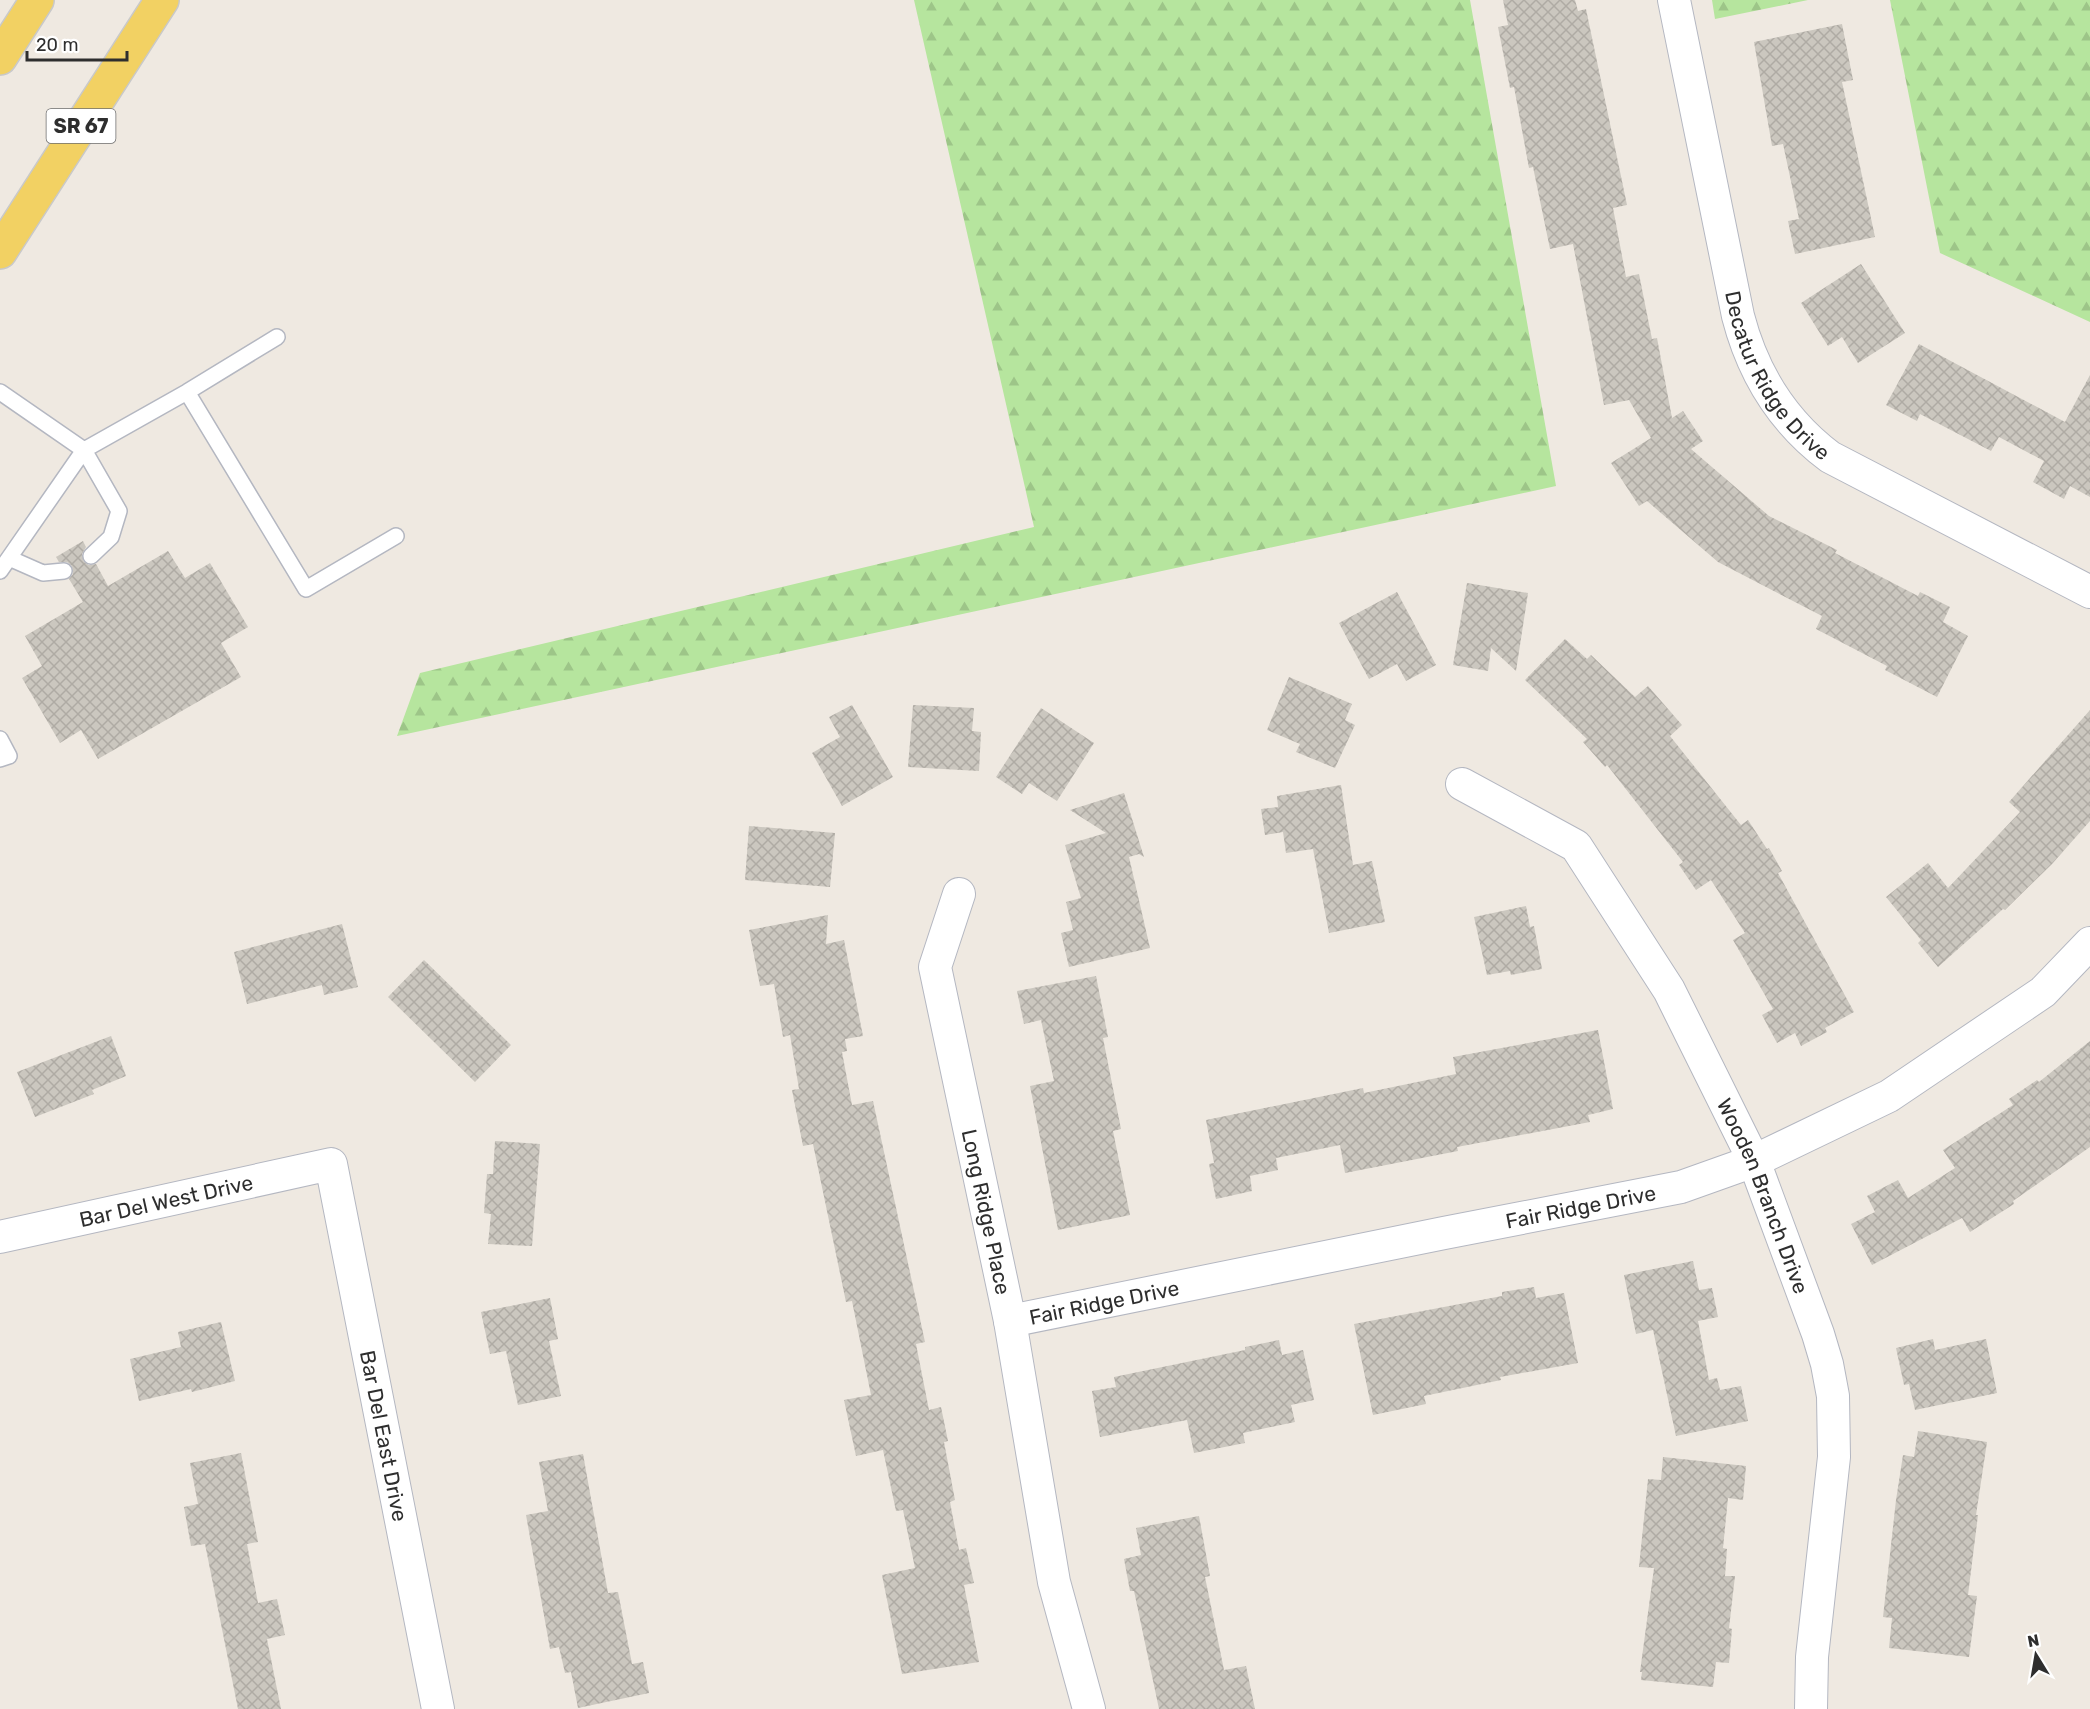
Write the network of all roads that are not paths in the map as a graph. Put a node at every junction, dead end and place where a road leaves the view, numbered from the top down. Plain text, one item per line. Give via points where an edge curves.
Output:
1 (38, 0) edge
2 (162, 0) edge
3 (1674, 0) edge
4 (0, 58) edge
5 (0, 252) edge
6 (277, 337) dead end
7 (0, 392) edge
8 (187, 392) junction
9 (84, 450) junction
10 (396, 536) dead end
11 (91, 556) dead end
12 (9, 558) junction
13 (64, 571) dead end
14 (0, 572) edge
15 (2090, 592) edge
16 (0, 739) edge
17 (0, 759) edge
18 (1462, 784) dead end
19 (959, 894) dead end
20 (2090, 943) edge
21 (1754, 1161) junction
22 (331, 1164) joint
23 (0, 1236) edge
24 (1010, 1322) junction
25 (438, 1709) edge
26 (1089, 1709) edge
27 (1811, 1709) edge

1 - 4 main road
2 - 5 main road, SR 67
3 - 15 street, Decatur Ridge Drive via 1738,316 1750,357 1775,402 1802,434 1830,457
6 - 8 lane
7 - 9 lane
8 - 9 lane
8 - 10 lane via 306,589
9 - 11 lane via 119,511 111,537
9 - 12 lane
12 - 13 lane via 43,573
12 - 14 lane
16 - 17 lane via 9,756
18 - 21 street, Wooden Branch Drive via 1576,846 1670,990
19 - 24 street, Long Ridge Place via 935,967
20 - 21 street, Fair Ridge Drive via 2043,992 1889,1096
21 - 24 street, Fair Ridge Drive via 1681,1186
21 - 27 street, Wooden Branch Drive via 1818,1335 1833,1403 1834,1457 1812,1657
22 - 23 street, Bar Del West Drive
22 - 25 street, Bar Del East Drive
24 - 26 street, Long Ridge Place via 1054,1582

